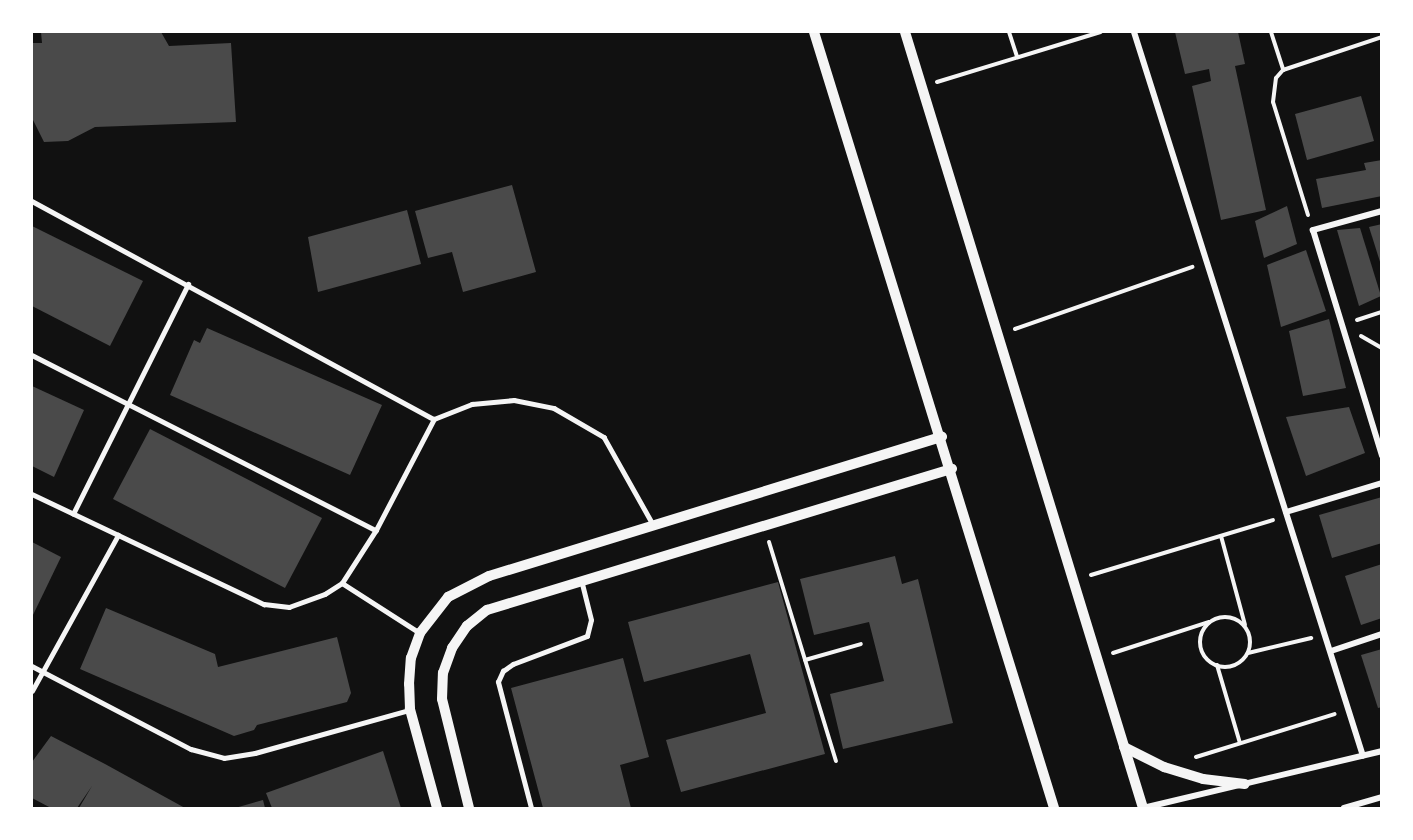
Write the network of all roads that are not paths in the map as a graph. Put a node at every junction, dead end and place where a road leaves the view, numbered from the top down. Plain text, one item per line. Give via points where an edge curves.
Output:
1 (814, 32) edge
2 (905, 32) edge
3 (1134, 32) edge
4 (32, 201) edge
5 (1382, 212) edge
6 (188, 284) junction
7 (32, 355) edge
8 (129, 404) junction
9 (434, 419) junction
10 (942, 437) junction
11 (1382, 456) edge
12 (952, 469) junction
13 (1382, 483) edge
14 (32, 494) edge
15 (73, 514) junction
16 (1286, 514) junction
17 (654, 526) junction
18 (376, 530) junction
19 (118, 535) junction
20 (581, 578) junction
21 (342, 583) junction
22 (420, 633) junction
23 (1382, 634) edge
24 (1331, 651) junction
25 (32, 666) edge
26 (42, 671) junction
27 (32, 691) edge
28 (410, 709) junction
29 (1124, 747) junction
30 (1382, 751) edge
31 (1363, 756) junction
32 (1245, 784) junction
33 (1382, 797) edge
34 (437, 808) edge
35 (469, 808) edge
36 (531, 808) edge
37 (1054, 808) edge
38 (1143, 808) edge
39 (1344, 808) edge

1 - 10 street
2 - 29 street
3 - 16 street
4 - 6 lane
5 - 11 street via 1313,230
6 - 8 lane
6 - 9 lane
7 - 8 lane
8 - 15 lane
8 - 18 lane
9 - 17 lane via 493,400 535,403 572,416 604,437
9 - 18 lane
10 - 12 street
10 - 17 street
12 - 20 street
12 - 37 street
13 - 16 street
14 - 15 lane
15 - 19 lane
16 - 24 street
17 - 22 street via 467,584 432,613
18 - 21 lane
19 - 21 lane via 264,604 289,607 308,602
19 - 26 lane
20 - 35 street via 487,609 467,626 452,648 443,673 442,699
20 - 36 lane via 591,620 587,636 513,664 503,671 498,682
21 - 22 lane
22 - 28 street via 411,658
23 - 24 street
24 - 31 street
25 - 26 lane
26 - 27 lane
26 - 28 lane via 191,749 224,758 255,753
28 - 34 street
29 - 32 street via 1164,767 1203,779
29 - 38 street
30 - 31 street
31 - 32 street
32 - 38 street
33 - 39 street

